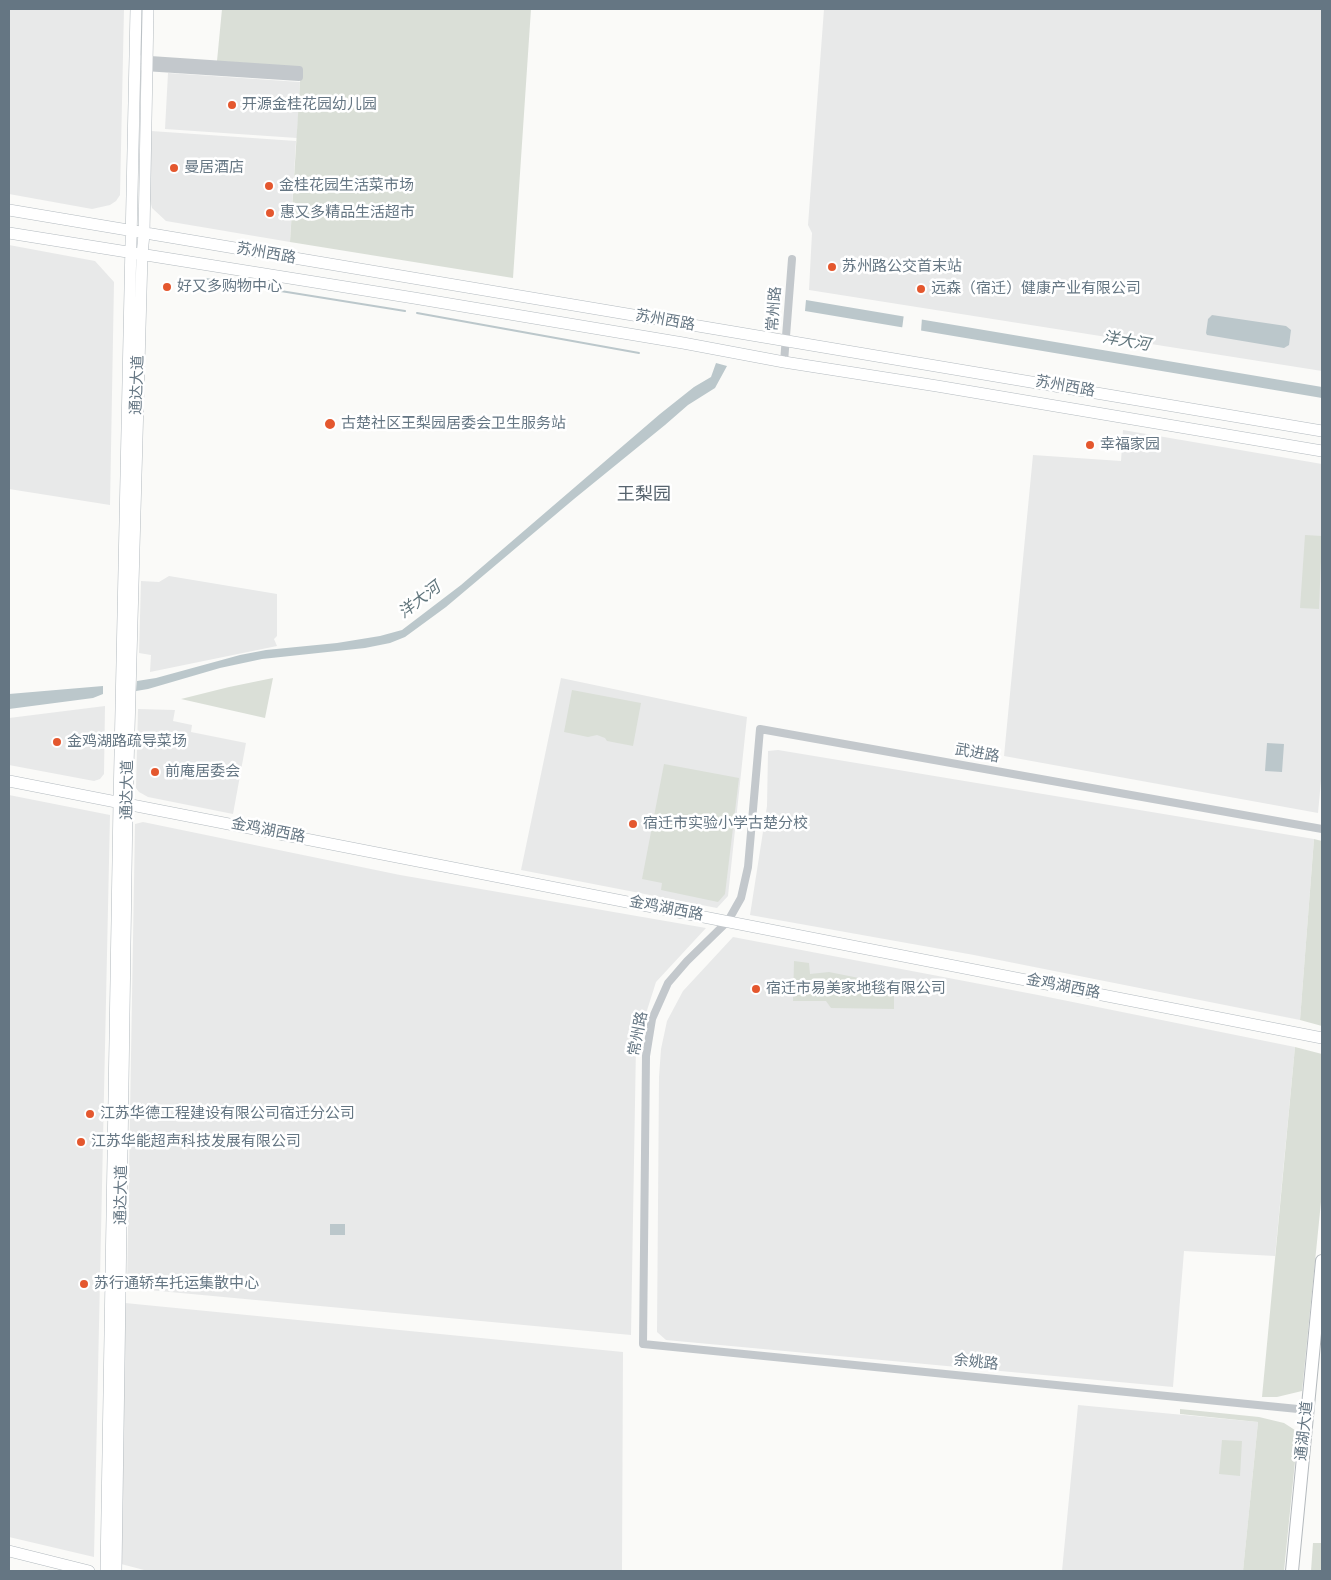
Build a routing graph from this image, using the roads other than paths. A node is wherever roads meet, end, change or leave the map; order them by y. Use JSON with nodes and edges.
{"nodes":[{"id":1,"x":136,"y":9,"type":"edge"},
{"id":2,"x":148,"y":9,"type":"edge"},
{"id":3,"x":134,"y":63,"type":"junction"},
{"id":4,"x":147,"y":63,"type":"junction"},
{"id":5,"x":240,"y":70,"type":"junction"},
{"id":6,"x":9,"y":210,"type":"edge"},
{"id":7,"x":130,"y":231,"type":"junction"},
{"id":8,"x":9,"y":233,"type":"edge"},
{"id":9,"x":144,"y":234,"type":"junction"},
{"id":10,"x":130,"y":253,"type":"junction"},
{"id":11,"x":142,"y":255,"type":"junction"},
{"id":12,"x":792,"y":259,"type":"dead end"},
{"id":13,"x":748,"y":335,"type":"junction"},
{"id":14,"x":786,"y":342,"type":"junction"},
{"id":15,"x":832,"y":349,"type":"junction"},
{"id":16,"x":744,"y":354,"type":"junction"},
{"id":17,"x":784,"y":362,"type":"junction"},
{"id":18,"x":828,"y":369,"type":"junction"},
{"id":19,"x":1031,"y":382,"type":"junction"},
{"id":20,"x":1028,"y":401,"type":"junction"},
{"id":21,"x":1322,"y":431,"type":"edge"},
{"id":22,"x":1322,"y":451,"type":"edge"},
{"id":23,"x":760,"y":729,"type":"joint"},
{"id":24,"x":9,"y":781,"type":"edge"},
{"id":25,"x":123,"y":803,"type":"junction"},
{"id":26,"x":1322,"y":829,"type":"edge"},
{"id":27,"x":728,"y":921,"type":"junction"},
{"id":28,"x":1322,"y":1038,"type":"edge"},
{"id":29,"x":1322,"y":1261,"type":"edge"},
{"id":30,"x":643,"y":1344,"type":"joint"},
{"id":31,"x":1322,"y":1344,"type":"edge"},
{"id":32,"x":1308,"y":1410,"type":"junction"},
{"id":33,"x":9,"y":1550,"type":"edge"},
{"id":34,"x":89,"y":1571,"type":"edge"},
{"id":35,"x":106,"y":1571,"type":"edge"},
{"id":36,"x":116,"y":1571,"type":"edge"},
{"id":37,"x":1292,"y":1571,"type":"edge"},
{"id":38,"x":1300,"y":1571,"type":"edge"}],
"edges":[{"from":1,"to":3,"type":"main road","name":"通达大道"},
{"from":2,"to":4,"type":"main road","name":"通达大道"},
{"from":3,"to":4,"type":"street"},
{"from":3,"to":7,"type":"main road","name":"通达大道"},
{"from":4,"to":5,"type":"street"},
{"from":4,"to":9,"type":"main road","name":"通达大道"},
{"from":5,"to":5,"type":"street"},
{"from":6,"to":7,"type":"main road","name":"苏州西路"},
{"from":7,"to":9,"type":"main road","name":"苏州西路"},
{"from":7,"to":10,"type":"main road","name":"通达大道"},
{"from":8,"to":10,"type":"main road","name":"苏州西路"},
{"from":9,"to":11,"type":"main road","name":"通达大道"},
{"from":9,"to":13,"type":"main road","name":"苏州西路"},
{"from":10,"to":11,"type":"main road","name":"苏州西路"},
{"from":10,"to":25,"type":"main road","name":"通达大道"},
{"from":11,"to":16,"type":"main road","name":"苏州西路"},
{"from":11,"to":25,"type":"main road","name":"通达大道"},
{"from":12,"to":14,"type":"street","name":"常州路"},
{"from":13,"to":14,"type":"main road","name":"苏州西路"},
{"from":13,"to":16,"type":"main road"},
{"from":14,"to":15,"type":"main road","name":"苏州西路"},
{"from":14,"to":17,"type":"street","name":"常州路"},
{"from":15,"to":18,"type":"main road"},
{"from":15,"to":19,"type":"main road","name":"苏州西路"},
{"from":16,"to":17,"type":"main road","name":"苏州西路"},
{"from":17,"to":18,"type":"main road","name":"苏州西路"},
{"from":18,"to":20,"type":"main road","name":"苏州西路"},
{"from":19,"to":20,"type":"main road"},
{"from":19,"to":21,"type":"main road","name":"苏州西路"},
{"from":20,"to":22,"type":"main road","name":"苏州西路"},
{"from":23,"to":26,"type":"street","name":"武进路"},
{"from":23,"to":27,"type":"street","name":"常州路"},
{"from":24,"to":25,"type":"main road","name":"金鸡湖西路"},
{"from":25,"to":27,"type":"main road","name":"金鸡湖西路"},
{"from":25,"to":35,"type":"main road","name":"通达大道"},
{"from":25,"to":36,"type":"main road","name":"通达大道"},
{"from":27,"to":28,"type":"main road","name":"金鸡湖西路"},
{"from":27,"to":30,"type":"street","name":"常州路"},
{"from":29,"to":32,"type":"main road","name":"通湖大道"},
{"from":30,"to":32,"type":"street","name":"余姚路"},
{"from":31,"to":38,"type":"main road","name":"通湖大道"},
{"from":32,"to":37,"type":"main road","name":"通湖大道"},
{"from":33,"to":34,"type":"main road"}]}
